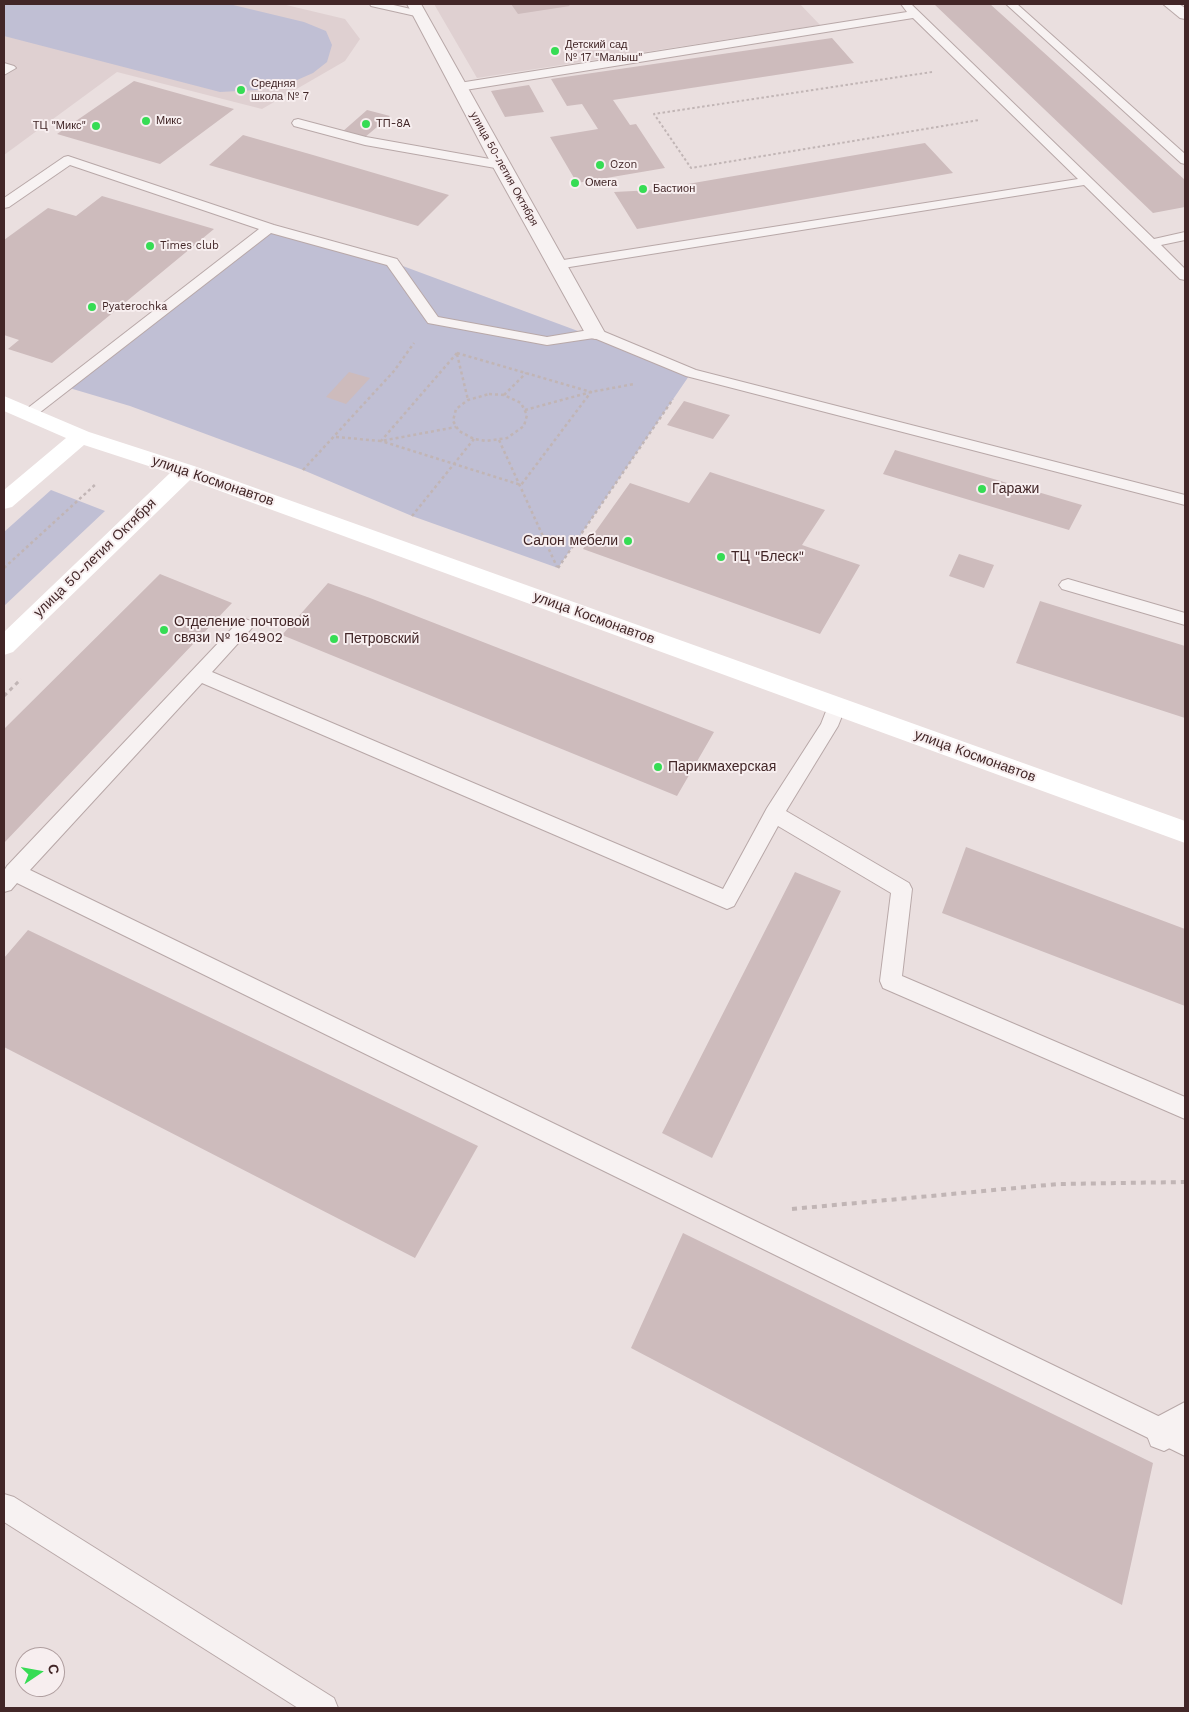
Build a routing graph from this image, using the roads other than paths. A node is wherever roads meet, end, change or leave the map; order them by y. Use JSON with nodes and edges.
{"nodes":[{"id":1,"x":375,"y":4,"type":"edge"},
{"id":2,"x":904,"y":4,"type":"edge"},
{"id":3,"x":1011,"y":4,"type":"edge"},
{"id":4,"x":1170,"y":4,"type":"edge"},
{"id":5,"x":417,"y":9,"type":"edge"},
{"id":6,"x":915,"y":14,"type":"junction"},
{"id":7,"x":1185,"y":16,"type":"edge"},
{"id":8,"x":4,"y":66,"type":"edge"},
{"id":9,"x":4,"y":72,"type":"edge"},
{"id":10,"x":459,"y":87,"type":"junction"},
{"id":11,"x":298,"y":123,"type":"dead end"},
{"id":12,"x":1185,"y":160,"type":"edge"},
{"id":13,"x":501,"y":166,"type":"junction"},
{"id":14,"x":1087,"y":182,"type":"junction"},
{"id":15,"x":4,"y":204,"type":"edge"},
{"id":16,"x":269,"y":228,"type":"junction"},
{"id":17,"x":1185,"y":236,"type":"edge"},
{"id":18,"x":1152,"y":243,"type":"junction"},
{"id":19,"x":557,"y":265,"type":"junction"},
{"id":20,"x":1185,"y":276,"type":"edge"},
{"id":21,"x":595,"y":333,"type":"junction"},
{"id":22,"x":4,"y":403,"type":"edge"},
{"id":23,"x":29,"y":414,"type":"junction"},
{"id":24,"x":81,"y":437,"type":"junction"},
{"id":25,"x":186,"y":471,"type":"junction"},
{"id":26,"x":1185,"y":500,"type":"edge"},
{"id":27,"x":4,"y":502,"type":"edge"},
{"id":28,"x":1068,"y":585,"type":"dead end"},
{"id":29,"x":1185,"y":619,"type":"edge"},
{"id":30,"x":245,"y":625,"type":"dead end"},
{"id":31,"x":4,"y":646,"type":"edge"},
{"id":32,"x":200,"y":674,"type":"junction"},
{"id":33,"x":837,"y":706,"type":"junction"},
{"id":34,"x":774,"y":814,"type":"junction"},
{"id":35,"x":1185,"y":832,"type":"edge"},
{"id":36,"x":9,"y":878,"type":"edge"},
{"id":37,"x":1185,"y":1108,"type":"edge"},
{"id":38,"x":1178,"y":1432,"type":"edge"},
{"id":39,"x":4,"y":1507,"type":"edge"},
{"id":40,"x":324,"y":1708,"type":"edge"}],
"edges":[{"from":1,"to":5,"type":"lane"},
{"from":2,"to":6,"type":"lane"},
{"from":3,"to":12,"type":"lane"},
{"from":4,"to":7,"type":"street"},
{"from":5,"to":10,"type":"street","name":"улица 50-летия Октября"},
{"from":6,"to":10,"type":"lane"},
{"from":6,"to":14,"type":"lane"},
{"from":8,"to":9,"type":"lane"},
{"from":10,"to":13,"type":"street","name":"улица 50-летия Октября"},
{"from":11,"to":13,"type":"lane"},
{"from":13,"to":19,"type":"street","name":"улица 50-летия Октября"},
{"from":14,"to":18,"type":"lane"},
{"from":14,"to":19,"type":"lane"},
{"from":15,"to":16,"type":"lane"},
{"from":16,"to":21,"type":"lane"},
{"from":16,"to":23,"type":"lane"},
{"from":17,"to":18,"type":"lane"},
{"from":18,"to":20,"type":"lane"},
{"from":19,"to":21,"type":"street","name":"улица 50-летия Октября"},
{"from":21,"to":26,"type":"lane"},
{"from":22,"to":23,"type":"main road","name":"улица Космонавтов"},
{"from":23,"to":24,"type":"main road","name":"улица Космонавтов"},
{"from":24,"to":25,"type":"main road","name":"улица Космонавтов"},
{"from":24,"to":27,"type":"main road"},
{"from":25,"to":31,"type":"main road","name":"улица 50-летия Октября"},
{"from":25,"to":33,"type":"main road","name":"улица Космонавтов"},
{"from":28,"to":29,"type":"lane"},
{"from":30,"to":32,"type":"lane"},
{"from":32,"to":34,"type":"lane"},
{"from":32,"to":36,"type":"lane"},
{"from":33,"to":34,"type":"lane"},
{"from":33,"to":35,"type":"main road","name":"улица Космонавтов"},
{"from":34,"to":37,"type":"lane"},
{"from":36,"to":38,"type":"lane"},
{"from":39,"to":40,"type":"lane"}]}
